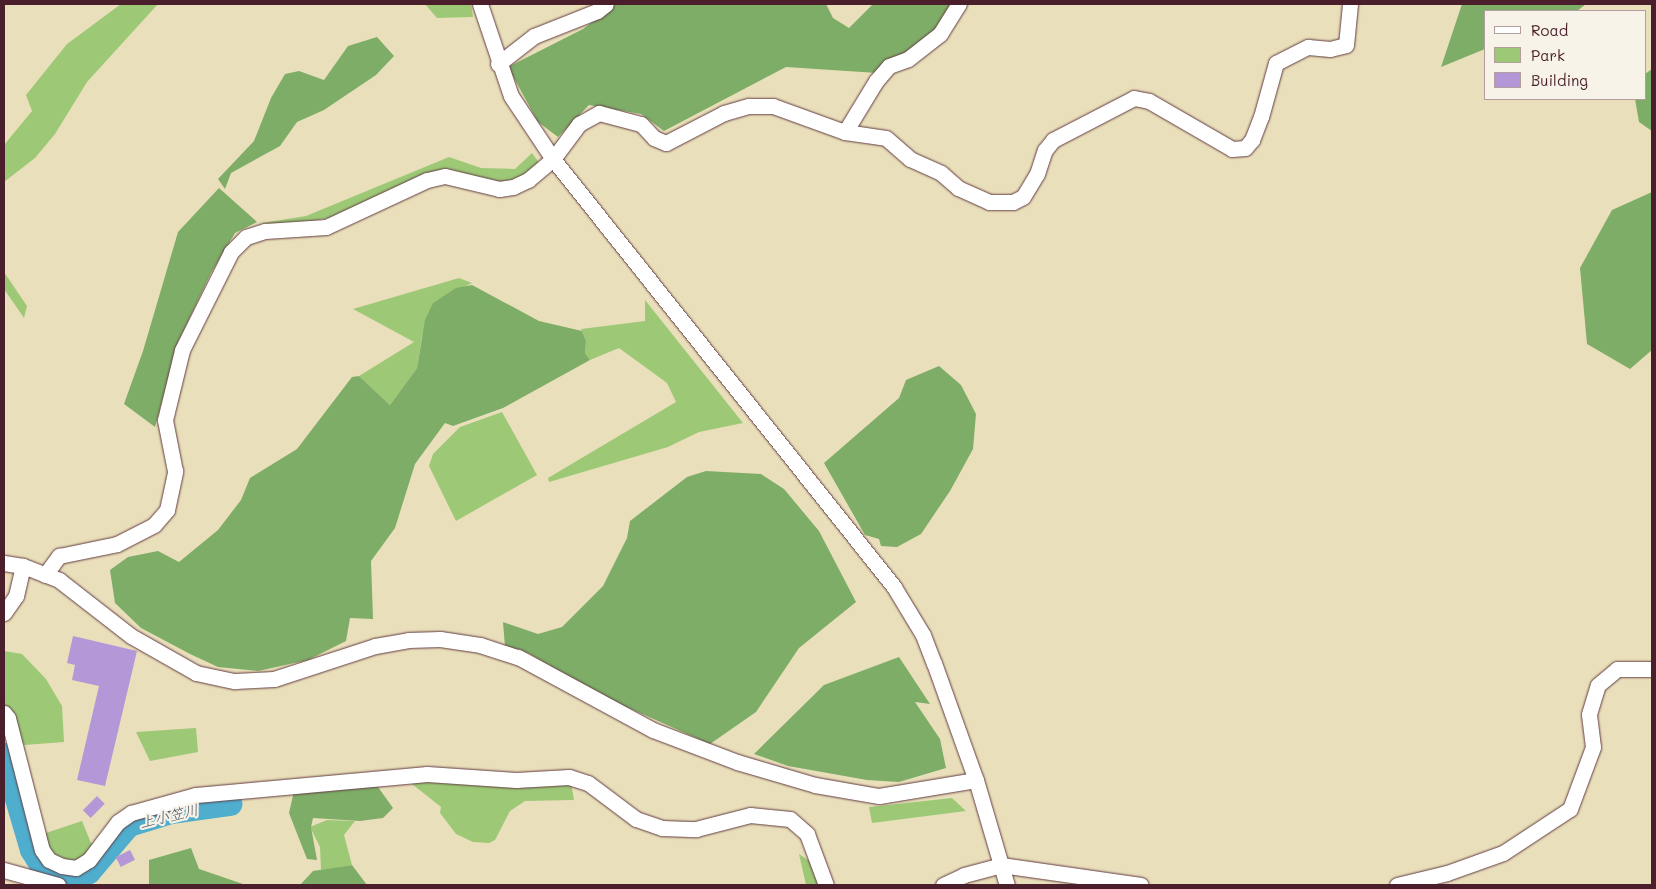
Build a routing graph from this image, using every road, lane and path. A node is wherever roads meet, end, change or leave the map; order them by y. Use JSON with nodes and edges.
{"nodes":[{"id":1,"x":480,"y":4,"type":"edge"},
{"id":2,"x":606,"y":4,"type":"edge"},
{"id":3,"x":959,"y":4,"type":"edge"},
{"id":4,"x":1350,"y":4,"type":"edge"},
{"id":5,"x":498,"y":64,"type":"junction"},
{"id":6,"x":844,"y":132,"type":"junction"},
{"id":7,"x":553,"y":160,"type":"junction"},
{"id":8,"x":4,"y":563,"type":"edge"},
{"id":9,"x":23,"y":566,"type":"junction"},
{"id":10,"x":45,"y":575,"type":"junction"},
{"id":11,"x":10,"y":595,"type":"edge"},
{"id":12,"x":4,"y":613,"type":"edge"},
{"id":13,"x":1652,"y":670,"type":"edge"},
{"id":14,"x":4,"y":713,"type":"edge"},
{"id":15,"x":976,"y":780,"type":"junction"},
{"id":16,"x":1001,"y":865,"type":"junction"},
{"id":17,"x":4,"y":870,"type":"edge"},
{"id":18,"x":60,"y":878,"type":"edge"},
{"id":19,"x":1113,"y":884,"type":"edge"},
{"id":20,"x":826,"y":885,"type":"edge"},
{"id":21,"x":943,"y":885,"type":"edge"},
{"id":22,"x":1007,"y":885,"type":"edge"},
{"id":23,"x":1140,"y":885,"type":"edge"},
{"id":24,"x":1397,"y":885,"type":"edge"}],
"edges":[{"from":1,"to":5,"type":"street"},
{"from":2,"to":5,"type":"street"},
{"from":3,"to":6,"type":"street"},
{"from":4,"to":6,"type":"street"},
{"from":5,"to":7,"type":"street"},
{"from":6,"to":7,"type":"street"},
{"from":7,"to":10,"type":"street"},
{"from":7,"to":15,"type":"street"},
{"from":8,"to":9,"type":"street"},
{"from":9,"to":10,"type":"street"},
{"from":9,"to":11,"type":"street"},
{"from":10,"to":15,"type":"street"},
{"from":11,"to":12,"type":"street"},
{"from":13,"to":24,"type":"street"},
{"from":14,"to":18,"type":"street"},
{"from":15,"to":16,"type":"street"},
{"from":16,"to":19,"type":"street"},
{"from":16,"to":21,"type":"street"},
{"from":16,"to":22,"type":"street"},
{"from":17,"to":18,"type":"street"},
{"from":18,"to":20,"type":"street"},
{"from":19,"to":23,"type":"street"}]}
